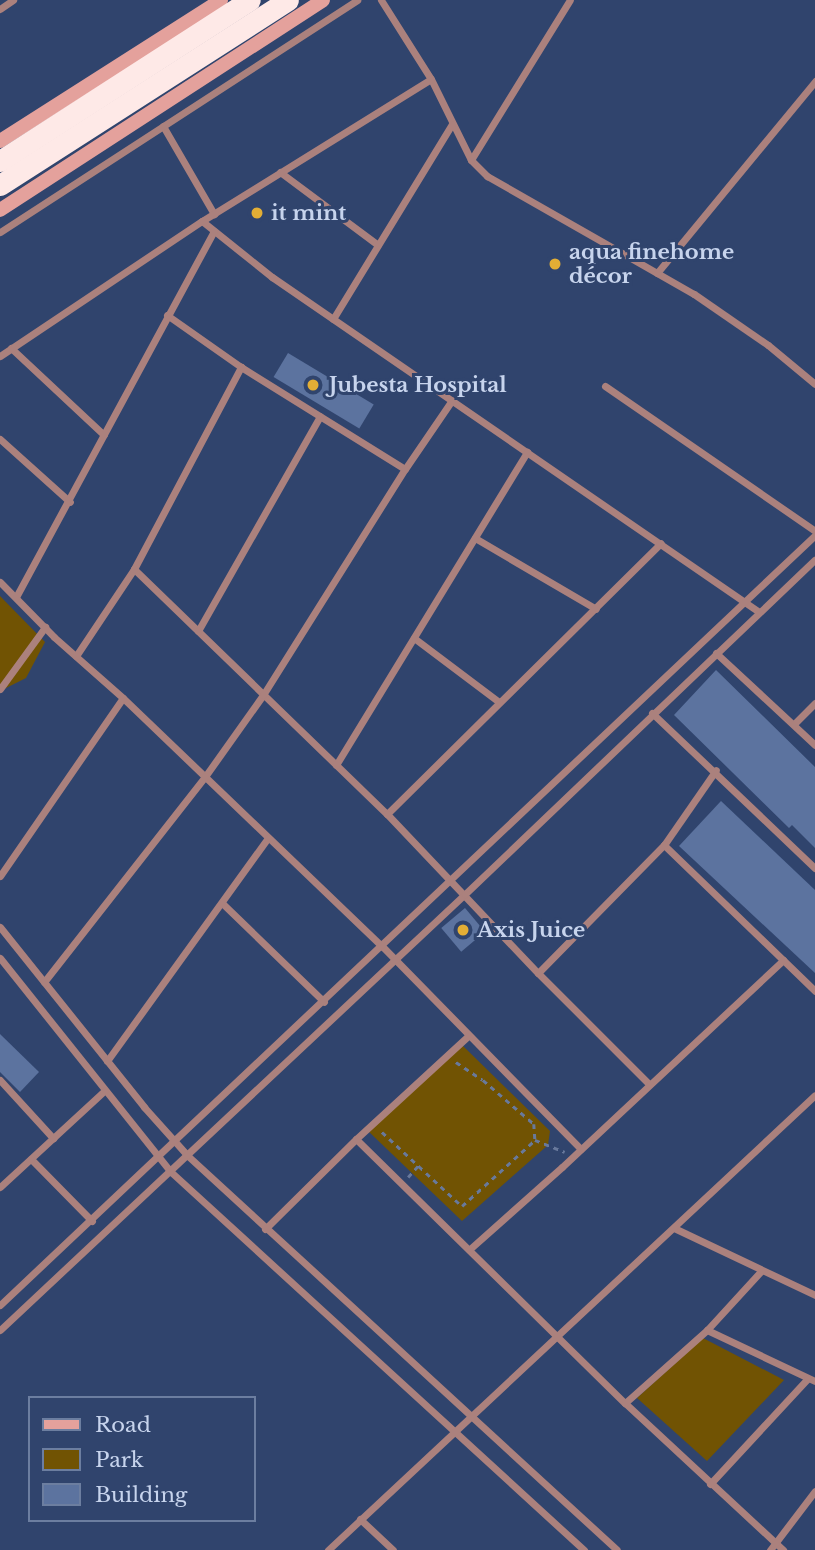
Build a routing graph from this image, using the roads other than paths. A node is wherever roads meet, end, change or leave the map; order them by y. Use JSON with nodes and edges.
{"nodes":[{"id":1,"x":13,"y":0,"type":"edge"},
{"id":2,"x":221,"y":0,"type":"edge"},
{"id":3,"x":250,"y":0,"type":"edge"},
{"id":4,"x":288,"y":0,"type":"edge"},
{"id":5,"x":323,"y":0,"type":"edge"},
{"id":6,"x":357,"y":0,"type":"edge"},
{"id":7,"x":570,"y":0,"type":"edge"},
{"id":8,"x":385,"y":2,"type":"edge"},
{"id":9,"x":0,"y":9,"type":"edge"},
{"id":10,"x":431,"y":79,"type":"junction"},
{"id":11,"x":815,"y":80,"type":"edge"},
{"id":12,"x":452,"y":124,"type":"junction"},
{"id":13,"x":163,"y":126,"type":"junction"},
{"id":14,"x":0,"y":141,"type":"edge"},
{"id":15,"x":471,"y":160,"type":"junction"},
{"id":16,"x":0,"y":161,"type":"edge"},
{"id":17,"x":280,"y":172,"type":"junction"},
{"id":18,"x":0,"y":185,"type":"edge"},
{"id":19,"x":0,"y":211,"type":"edge"},
{"id":20,"x":214,"y":214,"type":"junction"},
{"id":21,"x":202,"y":221,"type":"junction"},
{"id":22,"x":214,"y":231,"type":"junction"},
{"id":23,"x":0,"y":232,"type":"edge"},
{"id":24,"x":378,"y":245,"type":"junction"},
{"id":25,"x":657,"y":273,"type":"junction"},
{"id":26,"x":167,"y":315,"type":"junction"},
{"id":27,"x":332,"y":319,"type":"junction"},
{"id":28,"x":11,"y":348,"type":"junction"},
{"id":29,"x":0,"y":356,"type":"edge"},
{"id":30,"x":241,"y":367,"type":"junction"},
{"id":31,"x":815,"y":384,"type":"edge"},
{"id":32,"x":606,"y":386,"type":"dead end"},
{"id":33,"x":452,"y":400,"type":"junction"},
{"id":34,"x":320,"y":415,"type":"junction"},
{"id":35,"x":104,"y":435,"type":"junction"},
{"id":36,"x":0,"y":439,"type":"edge"},
{"id":37,"x":527,"y":452,"type":"junction"},
{"id":38,"x":405,"y":469,"type":"junction"},
{"id":39,"x":69,"y":502,"type":"junction"},
{"id":40,"x":815,"y":533,"type":"edge"},
{"id":41,"x":474,"y":538,"type":"junction"},
{"id":42,"x":661,"y":543,"type":"junction"},
{"id":43,"x":815,"y":559,"type":"edge"},
{"id":44,"x":134,"y":569,"type":"junction"},
{"id":45,"x":0,"y":582,"type":"edge"},
{"id":46,"x":16,"y":597,"type":"junction"},
{"id":47,"x":743,"y":603,"type":"junction"},
{"id":48,"x":596,"y":609,"type":"junction"},
{"id":49,"x":759,"y":612,"type":"junction"},
{"id":50,"x":45,"y":627,"type":"junction"},
{"id":51,"x":198,"y":631,"type":"junction"},
{"id":52,"x":414,"y":638,"type":"junction"},
{"id":53,"x":716,"y":653,"type":"junction"},
{"id":54,"x":76,"y":656,"type":"junction"},
{"id":55,"x":0,"y":689,"type":"edge"},
{"id":56,"x":263,"y":695,"type":"junction"},
{"id":57,"x":123,"y":698,"type":"junction"},
{"id":58,"x":499,"y":702,"type":"junction"},
{"id":59,"x":815,"y":703,"type":"edge"},
{"id":60,"x":652,"y":713,"type":"junction"},
{"id":61,"x":794,"y":724,"type":"junction"},
{"id":62,"x":815,"y":745,"type":"edge"},
{"id":63,"x":336,"y":765,"type":"junction"},
{"id":64,"x":716,"y":770,"type":"junction"},
{"id":65,"x":204,"y":778,"type":"junction"},
{"id":66,"x":387,"y":814,"type":"junction"},
{"id":67,"x":268,"y":838,"type":"junction"},
{"id":68,"x":664,"y":845,"type":"junction"},
{"id":69,"x":815,"y":868,"type":"edge"},
{"id":70,"x":0,"y":876,"type":"edge"},
{"id":71,"x":452,"y":881,"type":"junction"},
{"id":72,"x":465,"y":894,"type":"junction"},
{"id":73,"x":222,"y":904,"type":"junction"},
{"id":74,"x":0,"y":927,"type":"edge"},
{"id":75,"x":382,"y":946,"type":"junction"},
{"id":76,"x":0,"y":958,"type":"edge"},
{"id":77,"x":395,"y":959,"type":"junction"},
{"id":78,"x":783,"y":960,"type":"junction"},
{"id":79,"x":538,"y":973,"type":"junction"},
{"id":80,"x":44,"y":982,"type":"junction"},
{"id":81,"x":815,"y":991,"type":"edge"},
{"id":82,"x":324,"y":1002,"type":"junction"},
{"id":83,"x":468,"y":1036,"type":"junction"},
{"id":84,"x":107,"y":1060,"type":"junction"},
{"id":85,"x":0,"y":1080,"type":"edge"},
{"id":86,"x":649,"y":1084,"type":"junction"},
{"id":87,"x":104,"y":1091,"type":"junction"},
{"id":88,"x":815,"y":1095,"type":"edge"},
{"id":89,"x":53,"y":1138,"type":"junction"},
{"id":90,"x":356,"y":1139,"type":"junction"},
{"id":91,"x":176,"y":1142,"type":"junction"},
{"id":92,"x":581,"y":1149,"type":"junction"},
{"id":93,"x":188,"y":1156,"type":"junction"},
{"id":94,"x":31,"y":1158,"type":"junction"},
{"id":95,"x":159,"y":1158,"type":"junction"},
{"id":96,"x":171,"y":1172,"type":"junction"},
{"id":97,"x":0,"y":1187,"type":"edge"},
{"id":98,"x":92,"y":1221,"type":"junction"},
{"id":99,"x":674,"y":1228,"type":"junction"},
{"id":100,"x":265,"y":1229,"type":"junction"},
{"id":101,"x":471,"y":1248,"type":"junction"},
{"id":102,"x":761,"y":1271,"type":"junction"},
{"id":103,"x":815,"y":1295,"type":"edge"},
{"id":104,"x":0,"y":1305,"type":"edge"},
{"id":105,"x":0,"y":1330,"type":"edge"},
{"id":106,"x":708,"y":1330,"type":"junction"},
{"id":107,"x":557,"y":1337,"type":"junction"},
{"id":108,"x":812,"y":1380,"type":"edge"},
{"id":109,"x":625,"y":1403,"type":"junction"},
{"id":110,"x":473,"y":1417,"type":"junction"},
{"id":111,"x":454,"y":1432,"type":"junction"},
{"id":112,"x":710,"y":1485,"type":"junction"},
{"id":113,"x":815,"y":1490,"type":"edge"},
{"id":114,"x":360,"y":1519,"type":"junction"},
{"id":115,"x":773,"y":1547,"type":"edge"},
{"id":116,"x":328,"y":1550,"type":"edge"},
{"id":117,"x":393,"y":1550,"type":"edge"},
{"id":118,"x":584,"y":1550,"type":"edge"},
{"id":119,"x":617,"y":1550,"type":"edge"},
{"id":120,"x":783,"y":1550,"type":"edge"}],
"edges":[{"from":1,"to":9,"type":"street"},
{"from":2,"to":14,"type":"street"},
{"from":3,"to":16,"type":"highway"},
{"from":4,"to":18,"type":"highway"},
{"from":5,"to":19,"type":"street"},
{"from":6,"to":13,"type":"street"},
{"from":7,"to":15,"type":"street"},
{"from":8,"to":10,"type":"street"},
{"from":10,"to":12,"type":"street"},
{"from":10,"to":17,"type":"street"},
{"from":11,"to":25,"type":"street"},
{"from":12,"to":15,"type":"street"},
{"from":12,"to":24,"type":"street"},
{"from":13,"to":20,"type":"street"},
{"from":13,"to":23,"type":"street"},
{"from":15,"to":25,"type":"street"},
{"from":17,"to":20,"type":"street"},
{"from":17,"to":24,"type":"street"},
{"from":20,"to":21,"type":"street"},
{"from":21,"to":22,"type":"street"},
{"from":21,"to":28,"type":"street"},
{"from":22,"to":26,"type":"street"},
{"from":22,"to":27,"type":"street"},
{"from":24,"to":27,"type":"street"},
{"from":25,"to":31,"type":"street"},
{"from":26,"to":30,"type":"street"},
{"from":26,"to":35,"type":"street"},
{"from":27,"to":33,"type":"street"},
{"from":28,"to":29,"type":"street"},
{"from":28,"to":35,"type":"street"},
{"from":30,"to":34,"type":"street"},
{"from":30,"to":44,"type":"street"},
{"from":32,"to":40,"type":"street"},
{"from":33,"to":37,"type":"street"},
{"from":33,"to":38,"type":"street"},
{"from":34,"to":38,"type":"street"},
{"from":34,"to":51,"type":"street"},
{"from":35,"to":39,"type":"street"},
{"from":36,"to":39,"type":"street"},
{"from":37,"to":41,"type":"street"},
{"from":37,"to":42,"type":"street"},
{"from":38,"to":56,"type":"street"},
{"from":39,"to":46,"type":"street"},
{"from":40,"to":47,"type":"street"},
{"from":41,"to":48,"type":"street"},
{"from":41,"to":52,"type":"street"},
{"from":42,"to":47,"type":"street"},
{"from":42,"to":48,"type":"street"},
{"from":43,"to":49,"type":"street"},
{"from":44,"to":51,"type":"street"},
{"from":44,"to":54,"type":"street"},
{"from":45,"to":46,"type":"street"},
{"from":46,"to":50,"type":"street"},
{"from":47,"to":49,"type":"street"},
{"from":47,"to":71,"type":"street"},
{"from":48,"to":58,"type":"street"},
{"from":49,"to":53,"type":"street"},
{"from":50,"to":54,"type":"street"},
{"from":50,"to":55,"type":"street"},
{"from":51,"to":56,"type":"street"},
{"from":52,"to":58,"type":"street"},
{"from":52,"to":63,"type":"street"},
{"from":53,"to":60,"type":"street"},
{"from":53,"to":61,"type":"street"},
{"from":54,"to":57,"type":"street"},
{"from":56,"to":63,"type":"street"},
{"from":56,"to":65,"type":"street"},
{"from":57,"to":65,"type":"street"},
{"from":57,"to":70,"type":"street"},
{"from":58,"to":66,"type":"street"},
{"from":59,"to":61,"type":"street"},
{"from":60,"to":64,"type":"street"},
{"from":60,"to":72,"type":"street"},
{"from":61,"to":62,"type":"street"},
{"from":63,"to":66,"type":"street"},
{"from":64,"to":68,"type":"street"},
{"from":64,"to":69,"type":"street"},
{"from":65,"to":67,"type":"street"},
{"from":65,"to":80,"type":"street"},
{"from":66,"to":71,"type":"street"},
{"from":67,"to":73,"type":"street"},
{"from":67,"to":75,"type":"street"},
{"from":68,"to":78,"type":"street"},
{"from":68,"to":79,"type":"street"},
{"from":71,"to":72,"type":"street"},
{"from":71,"to":75,"type":"street"},
{"from":72,"to":77,"type":"street"},
{"from":72,"to":79,"type":"street"},
{"from":73,"to":82,"type":"street"},
{"from":73,"to":84,"type":"street"},
{"from":74,"to":80,"type":"street"},
{"from":75,"to":77,"type":"street"},
{"from":75,"to":82,"type":"street"},
{"from":76,"to":87,"type":"street"},
{"from":77,"to":83,"type":"street"},
{"from":77,"to":93,"type":"street"},
{"from":78,"to":81,"type":"street"},
{"from":78,"to":86,"type":"street"},
{"from":79,"to":86,"type":"street"},
{"from":80,"to":84,"type":"street"},
{"from":82,"to":91,"type":"street"},
{"from":83,"to":90,"type":"street"},
{"from":83,"to":92,"type":"street"},
{"from":84,"to":91,"type":"street"},
{"from":85,"to":89,"type":"street"},
{"from":86,"to":92,"type":"street"},
{"from":87,"to":89,"type":"street"},
{"from":87,"to":95,"type":"street"},
{"from":88,"to":99,"type":"street"},
{"from":89,"to":94,"type":"street"},
{"from":90,"to":100,"type":"street"},
{"from":90,"to":101,"type":"street"},
{"from":91,"to":93,"type":"street"},
{"from":91,"to":95,"type":"street"},
{"from":92,"to":101,"type":"street"},
{"from":93,"to":96,"type":"street"},
{"from":93,"to":100,"type":"street"},
{"from":94,"to":97,"type":"street"},
{"from":94,"to":98,"type":"street"},
{"from":95,"to":96,"type":"street"},
{"from":95,"to":98,"type":"street"},
{"from":96,"to":105,"type":"street"},
{"from":96,"to":111,"type":"street"},
{"from":98,"to":104,"type":"street"},
{"from":99,"to":102,"type":"street"},
{"from":99,"to":107,"type":"street"},
{"from":100,"to":110,"type":"street"},
{"from":101,"to":107,"type":"street"},
{"from":102,"to":103,"type":"street"},
{"from":102,"to":106,"type":"street"},
{"from":106,"to":108,"type":"street"},
{"from":106,"to":109,"type":"street"},
{"from":107,"to":109,"type":"street"},
{"from":107,"to":110,"type":"street"},
{"from":108,"to":112,"type":"street"},
{"from":109,"to":112,"type":"street"},
{"from":110,"to":111,"type":"street"},
{"from":110,"to":119,"type":"street"},
{"from":111,"to":114,"type":"street"},
{"from":111,"to":118,"type":"street"},
{"from":112,"to":115,"type":"street"},
{"from":113,"to":115,"type":"street"},
{"from":114,"to":116,"type":"street"},
{"from":114,"to":117,"type":"street"},
{"from":115,"to":120,"type":"street"}]}
